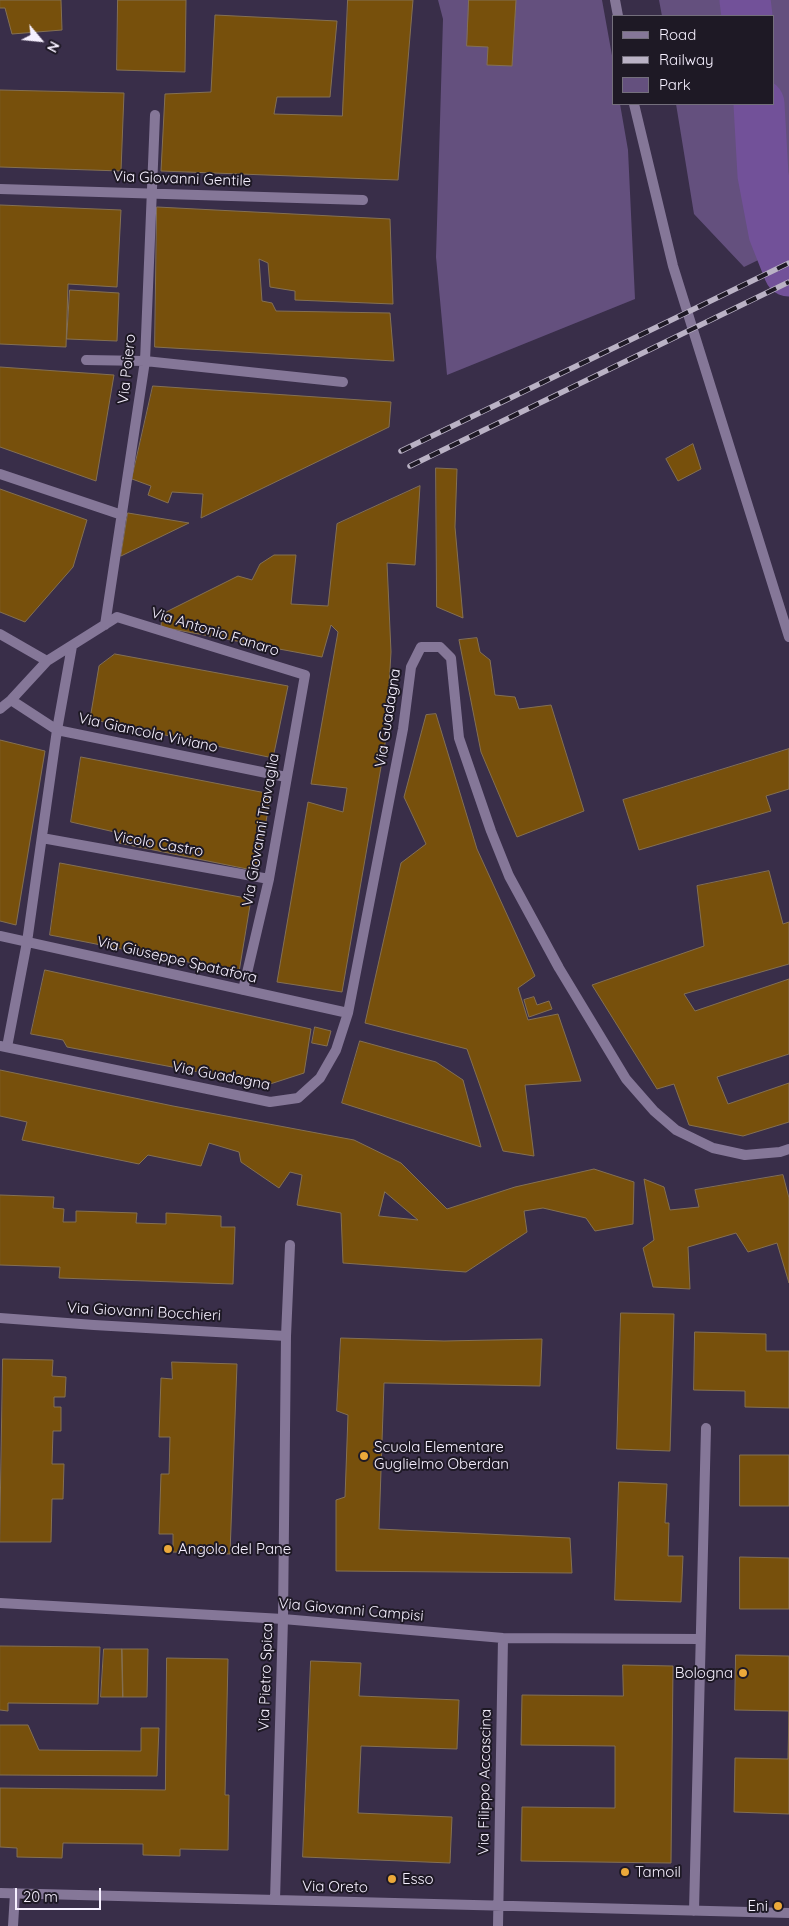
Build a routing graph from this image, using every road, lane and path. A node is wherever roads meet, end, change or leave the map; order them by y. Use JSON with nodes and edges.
{"nodes":[{"id":1,"x":615,"y":0,"type":"edge"},
{"id":2,"x":618,"y":15,"type":"edge"},
{"id":3,"x":634,"y":105,"type":"edge"},
{"id":4,"x":155,"y":115,"type":"dead end"},
{"id":5,"x":0,"y":189,"type":"edge"},
{"id":6,"x":150,"y":193,"type":"junction"},
{"id":7,"x":363,"y":200,"type":"dead end"},
{"id":8,"x":86,"y":360,"type":"dead end"},
{"id":9,"x":145,"y":361,"type":"junction"},
{"id":10,"x":343,"y":382,"type":"dead end"},
{"id":11,"x":0,"y":474,"type":"edge"},
{"id":12,"x":122,"y":514,"type":"junction"},
{"id":13,"x":105,"y":625,"type":"junction"},
{"id":14,"x":0,"y":634,"type":"edge"},
{"id":15,"x":789,"y":637,"type":"edge"},
{"id":16,"x":72,"y":646,"type":"junction"},
{"id":17,"x":47,"y":661,"type":"junction"},
{"id":18,"x":305,"y":675,"type":"joint"},
{"id":19,"x":12,"y":700,"type":"junction"},
{"id":20,"x":0,"y":709,"type":"edge"},
{"id":21,"x":57,"y":730,"type":"junction"},
{"id":22,"x":286,"y":777,"type":"junction"},
{"id":23,"x":42,"y":838,"type":"junction"},
{"id":24,"x":269,"y":879,"type":"junction"},
{"id":25,"x":0,"y":936,"type":"edge"},
{"id":26,"x":26,"y":942,"type":"junction"},
{"id":27,"x":243,"y":990,"type":"junction"},
{"id":28,"x":348,"y":1013,"type":"junction"},
{"id":29,"x":3,"y":1046,"type":"edge"},
{"id":30,"x":789,"y":1149,"type":"edge"},
{"id":31,"x":290,"y":1245,"type":"dead end"},
{"id":32,"x":0,"y":1318,"type":"edge"},
{"id":33,"x":286,"y":1336,"type":"junction"},
{"id":34,"x":706,"y":1428,"type":"dead end"},
{"id":35,"x":0,"y":1602,"type":"edge"},
{"id":36,"x":283,"y":1619,"type":"junction"},
{"id":37,"x":503,"y":1638,"type":"junction"},
{"id":38,"x":700,"y":1639,"type":"junction"},
{"id":39,"x":0,"y":1893,"type":"edge"},
{"id":40,"x":15,"y":1893,"type":"junction"},
{"id":41,"x":275,"y":1900,"type":"junction"},
{"id":42,"x":498,"y":1906,"type":"junction"},
{"id":43,"x":694,"y":1911,"type":"junction"},
{"id":44,"x":789,"y":1914,"type":"edge"},
{"id":45,"x":13,"y":1926,"type":"edge"},
{"id":46,"x":498,"y":1926,"type":"edge"}],
"edges":[{"from":1,"to":2,"type":"street"},
{"from":3,"to":15,"type":"street"},
{"from":4,"to":6,"type":"street","name":"Via Poiero"},
{"from":5,"to":6,"type":"street","name":"Via Giovanni Gentile"},
{"from":6,"to":7,"type":"street","name":"Via Giovanni Gentile"},
{"from":6,"to":9,"type":"street","name":"Via Poiero"},
{"from":8,"to":9,"type":"street"},
{"from":9,"to":10,"type":"street"},
{"from":9,"to":12,"type":"street","name":"Via Poiero"},
{"from":11,"to":12,"type":"street"},
{"from":12,"to":13,"type":"street","name":"Via Poiero"},
{"from":13,"to":16,"type":"street"},
{"from":13,"to":18,"type":"street","name":"Via Antonio Fanaro"},
{"from":14,"to":17,"type":"street"},
{"from":16,"to":17,"type":"street"},
{"from":16,"to":21,"type":"street"},
{"from":17,"to":19,"type":"street"},
{"from":18,"to":22,"type":"street","name":"Via Giovanni Travaglia"},
{"from":19,"to":20,"type":"street"},
{"from":19,"to":21,"type":"street","name":"Via Giancola Viviano"},
{"from":21,"to":22,"type":"street","name":"Via Giancola Viviano"},
{"from":21,"to":23,"type":"street"},
{"from":22,"to":24,"type":"street","name":"Via Giovanni Travaglia"},
{"from":23,"to":24,"type":"street","name":"Vicolo Castro"},
{"from":23,"to":26,"type":"street"},
{"from":24,"to":27,"type":"street","name":"Via Giovanni Travaglia"},
{"from":25,"to":26,"type":"street","name":"Via Giuseppe Spatafora"},
{"from":26,"to":27,"type":"street","name":"Via Giuseppe Spatafora"},
{"from":26,"to":29,"type":"street"},
{"from":27,"to":28,"type":"street","name":"Via Giuseppe Spatafora"},
{"from":28,"to":29,"type":"street","name":"Via Guadagna"},
{"from":28,"to":30,"type":"street","name":"Via Guadagna"},
{"from":31,"to":33,"type":"street","name":"Via Pietro Spica"},
{"from":32,"to":33,"type":"street","name":"Via Giovanni Bocchieri"},
{"from":33,"to":36,"type":"street","name":"Via Pietro Spica"},
{"from":34,"to":38,"type":"street"},
{"from":35,"to":36,"type":"street","name":"Via Giovanni Campisi"},
{"from":36,"to":37,"type":"street","name":"Via Giovanni Campisi"},
{"from":36,"to":41,"type":"street","name":"Via Pietro Spica"},
{"from":37,"to":38,"type":"street","name":"Via Giovanni Campisi"},
{"from":37,"to":42,"type":"street","name":"Via Filippo Accascina"},
{"from":38,"to":43,"type":"street"},
{"from":39,"to":40,"type":"street","name":"Via Oreto"},
{"from":40,"to":41,"type":"street","name":"Via Oreto"},
{"from":40,"to":45,"type":"street"},
{"from":41,"to":42,"type":"street","name":"Via Oreto"},
{"from":42,"to":43,"type":"street","name":"Via Oreto"},
{"from":42,"to":46,"type":"street","name":"Via Filippo Accascina"},
{"from":43,"to":44,"type":"street","name":"Via Oreto"}]}
